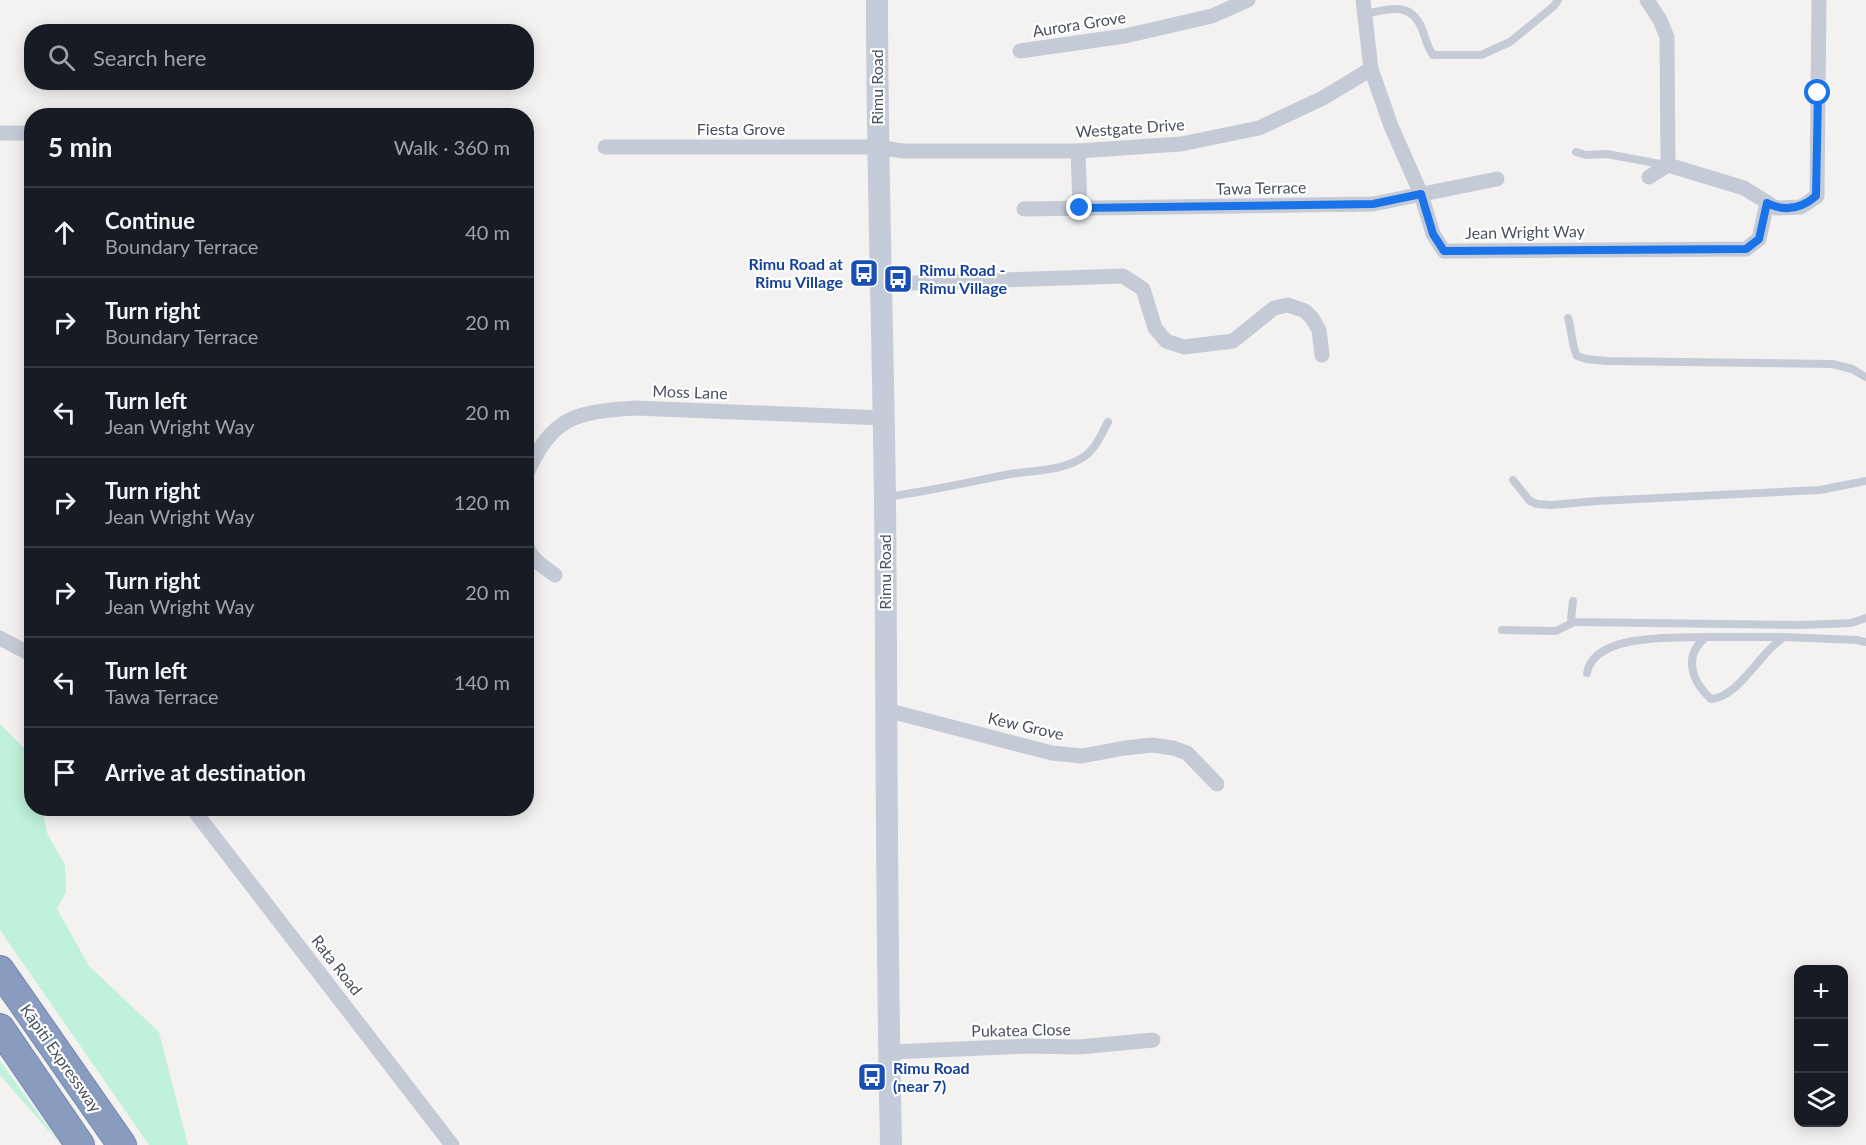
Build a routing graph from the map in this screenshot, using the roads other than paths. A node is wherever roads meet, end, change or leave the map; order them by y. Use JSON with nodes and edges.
{"nodes":[{"id":1,"x":877,"y":0,"type":"edge"},
{"id":2,"x":1248,"y":0,"type":"edge"},
{"id":3,"x":1558,"y":0,"type":"edge"},
{"id":4,"x":1647,"y":0,"type":"edge"},
{"id":5,"x":1819,"y":0,"type":"edge"},
{"id":6,"x":1364,"y":7,"type":"edge"},
{"id":7,"x":1020,"y":51,"type":"dead end"},
{"id":8,"x":1371,"y":69,"type":"junction"},
{"id":9,"x":0,"y":133,"type":"edge"},
{"id":10,"x":24,"y":133,"type":"edge"},
{"id":11,"x":605,"y":147,"type":"dead end"},
{"id":12,"x":877,"y":147,"type":"junction"},
{"id":13,"x":1078,"y":151,"type":"junction"},
{"id":14,"x":1576,"y":152,"type":"dead end"},
{"id":15,"x":1668,"y":165,"type":"junction"},
{"id":16,"x":1649,"y":177,"type":"dead end"},
{"id":17,"x":1497,"y":179,"type":"dead end"},
{"id":18,"x":1421,"y":194,"type":"junction"},
{"id":19,"x":1767,"y":203,"type":"junction"},
{"id":20,"x":1080,"y":208,"type":"junction"},
{"id":21,"x":1024,"y":209,"type":"dead end"},
{"id":22,"x":882,"y":284,"type":"junction"},
{"id":23,"x":1568,"y":318,"type":"dead end"},
{"id":24,"x":1322,"y":355,"type":"dead end"},
{"id":25,"x":1866,"y":377,"type":"edge"},
{"id":26,"x":884,"y":418,"type":"junction"},
{"id":27,"x":1108,"y":422,"type":"dead end"},
{"id":28,"x":534,"y":461,"type":"edge"},
{"id":29,"x":1514,"y":480,"type":"dead end"},
{"id":30,"x":1866,"y":481,"type":"edge"},
{"id":31,"x":885,"y":498,"type":"junction"},
{"id":32,"x":534,"y":559,"type":"edge"},
{"id":33,"x":555,"y":575,"type":"dead end"},
{"id":34,"x":1573,"y":601,"type":"dead end"},
{"id":35,"x":1866,"y":618,"type":"edge"},
{"id":36,"x":1574,"y":622,"type":"junction"},
{"id":37,"x":1502,"y":630,"type":"dead end"},
{"id":38,"x":1706,"y":637,"type":"junction"},
{"id":39,"x":1784,"y":637,"type":"junction"},
{"id":40,"x":0,"y":638,"type":"edge"},
{"id":41,"x":1866,"y":642,"type":"edge"},
{"id":42,"x":24,"y":651,"type":"edge"},
{"id":43,"x":1587,"y":673,"type":"dead end"},
{"id":44,"x":886,"y":710,"type":"junction"},
{"id":45,"x":1217,"y":784,"type":"dead end"},
{"id":46,"x":198,"y":816,"type":"edge"},
{"id":47,"x":0,"y":970,"type":"edge"},
{"id":48,"x":0,"y":1028,"type":"edge"},
{"id":49,"x":1153,"y":1040,"type":"dead end"},
{"id":50,"x":889,"y":1052,"type":"junction"},
{"id":51,"x":80,"y":1145,"type":"edge"},
{"id":52,"x":122,"y":1145,"type":"edge"},
{"id":53,"x":453,"y":1145,"type":"edge"},
{"id":54,"x":891,"y":1145,"type":"edge"}],
"edges":[{"from":1,"to":12,"type":"main road","name":"Rimu Road"},
{"from":2,"to":7,"type":"street","name":"Aurora Grove"},
{"from":3,"to":6,"type":"lane"},
{"from":4,"to":15,"type":"street"},
{"from":5,"to":19,"type":"street"},
{"from":6,"to":8,"type":"street","name":"Jean Wright Way"},
{"from":8,"to":13,"type":"street","name":"Westgate Drive"},
{"from":8,"to":18,"type":"street","name":"Jean Wright Way"},
{"from":9,"to":10,"type":"street"},
{"from":11,"to":12,"type":"street","name":"Fiesta Grove"},
{"from":12,"to":13,"type":"street","name":"Westgate Drive"},
{"from":12,"to":22,"type":"main road","name":"Rimu Road"},
{"from":13,"to":20,"type":"street"},
{"from":14,"to":15,"type":"lane"},
{"from":15,"to":16,"type":"street"},
{"from":15,"to":19,"type":"street"},
{"from":17,"to":18,"type":"street","name":"Tawa Terrace"},
{"from":18,"to":19,"type":"street","name":"Jean Wright Way"},
{"from":18,"to":20,"type":"street","name":"Tawa Terrace"},
{"from":20,"to":21,"type":"street","name":"Tawa Terrace"},
{"from":22,"to":24,"type":"street"},
{"from":22,"to":26,"type":"main road","name":"Rimu Road"},
{"from":23,"to":25,"type":"lane"},
{"from":26,"to":28,"type":"street","name":"Moss Lane"},
{"from":26,"to":31,"type":"main road","name":"Rimu Road"},
{"from":27,"to":31,"type":"lane"},
{"from":29,"to":30,"type":"lane"},
{"from":31,"to":44,"type":"main road","name":"Rimu Road"},
{"from":32,"to":33,"type":"street"},
{"from":34,"to":36,"type":"lane"},
{"from":35,"to":36,"type":"lane"},
{"from":36,"to":37,"type":"lane"},
{"from":38,"to":39,"type":"lane"},
{"from":38,"to":39,"type":"lane"},
{"from":38,"to":43,"type":"lane"},
{"from":39,"to":41,"type":"lane"},
{"from":40,"to":42,"type":"street"},
{"from":44,"to":45,"type":"street","name":"Kew Grove"},
{"from":44,"to":50,"type":"main road","name":"Rimu Road"},
{"from":46,"to":53,"type":"street","name":"Rata Road"},
{"from":47,"to":52,"type":"highway","name":"Kāpiti Expressway"},
{"from":48,"to":51,"type":"highway","name":"Kāpiti Expressway"},
{"from":49,"to":50,"type":"street","name":"Pukatea Close"},
{"from":50,"to":54,"type":"main road","name":"Rimu Road"}]}
